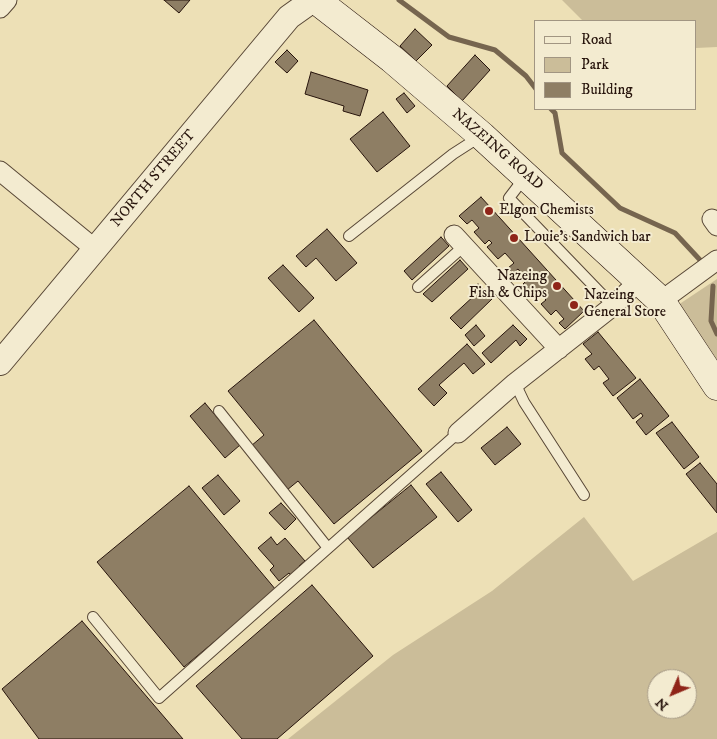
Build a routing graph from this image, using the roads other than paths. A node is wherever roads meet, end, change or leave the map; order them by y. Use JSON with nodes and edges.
{"nodes":[{"id":1,"x":7,"y":0,"type":"edge"},
{"id":2,"x":315,"y":0,"type":"edge"},
{"id":3,"x":0,"y":8,"type":"edge"},
{"id":4,"x":482,"y":136,"type":"junction"},
{"id":5,"x":0,"y":171,"type":"edge"},
{"id":6,"x":526,"y":176,"type":"junction"},
{"id":7,"x":349,"y":236,"type":"dead end"},
{"id":8,"x":459,"y":240,"type":"joint"},
{"id":9,"x":95,"y":250,"type":"junction"},
{"id":10,"x":717,"y":260,"type":"edge"},
{"id":11,"x":640,"y":281,"type":"junction"},
{"id":12,"x":418,"y":287,"type":"dead end"},
{"id":13,"x":661,"y":301,"type":"junction"},
{"id":14,"x":613,"y":306,"type":"junction"},
{"id":15,"x":559,"y":348,"type":"junction"},
{"id":16,"x":0,"y":363,"type":"edge"},
{"id":17,"x":515,"y":383,"type":"junction"},
{"id":18,"x":717,"y":386,"type":"edge"},
{"id":19,"x":219,"y":411,"type":"dead end"},
{"id":20,"x":458,"y":433,"type":"joint"},
{"id":21,"x":584,"y":495,"type":"dead end"},
{"id":22,"x":328,"y":548,"type":"junction"},
{"id":23,"x":93,"y":617,"type":"dead end"}],
"edges":[{"from":1,"to":3,"type":"street"},
{"from":2,"to":4,"type":"main road","name":"NAZEING ROAD"},
{"from":2,"to":9,"type":"street","name":"NORTH STREET"},
{"from":4,"to":6,"type":"main road","name":"NAZEING ROAD"},
{"from":4,"to":7,"type":"lane"},
{"from":5,"to":9,"type":"street"},
{"from":6,"to":11,"type":"main road","name":"NAZEING ROAD"},
{"from":6,"to":14,"type":"lane"},
{"from":8,"to":12,"type":"lane"},
{"from":8,"to":15,"type":"street"},
{"from":9,"to":16,"type":"street","name":"NORTH STREET"},
{"from":10,"to":13,"type":"street"},
{"from":11,"to":13,"type":"main road","name":"NAZEING ROAD"},
{"from":11,"to":14,"type":"street"},
{"from":13,"to":18,"type":"main road","name":"NAZEING ROAD"},
{"from":14,"to":15,"type":"street"},
{"from":15,"to":17,"type":"street"},
{"from":17,"to":20,"type":"street"},
{"from":17,"to":21,"type":"lane"},
{"from":19,"to":22,"type":"lane"},
{"from":20,"to":22,"type":"lane"},
{"from":22,"to":23,"type":"lane"}]}
